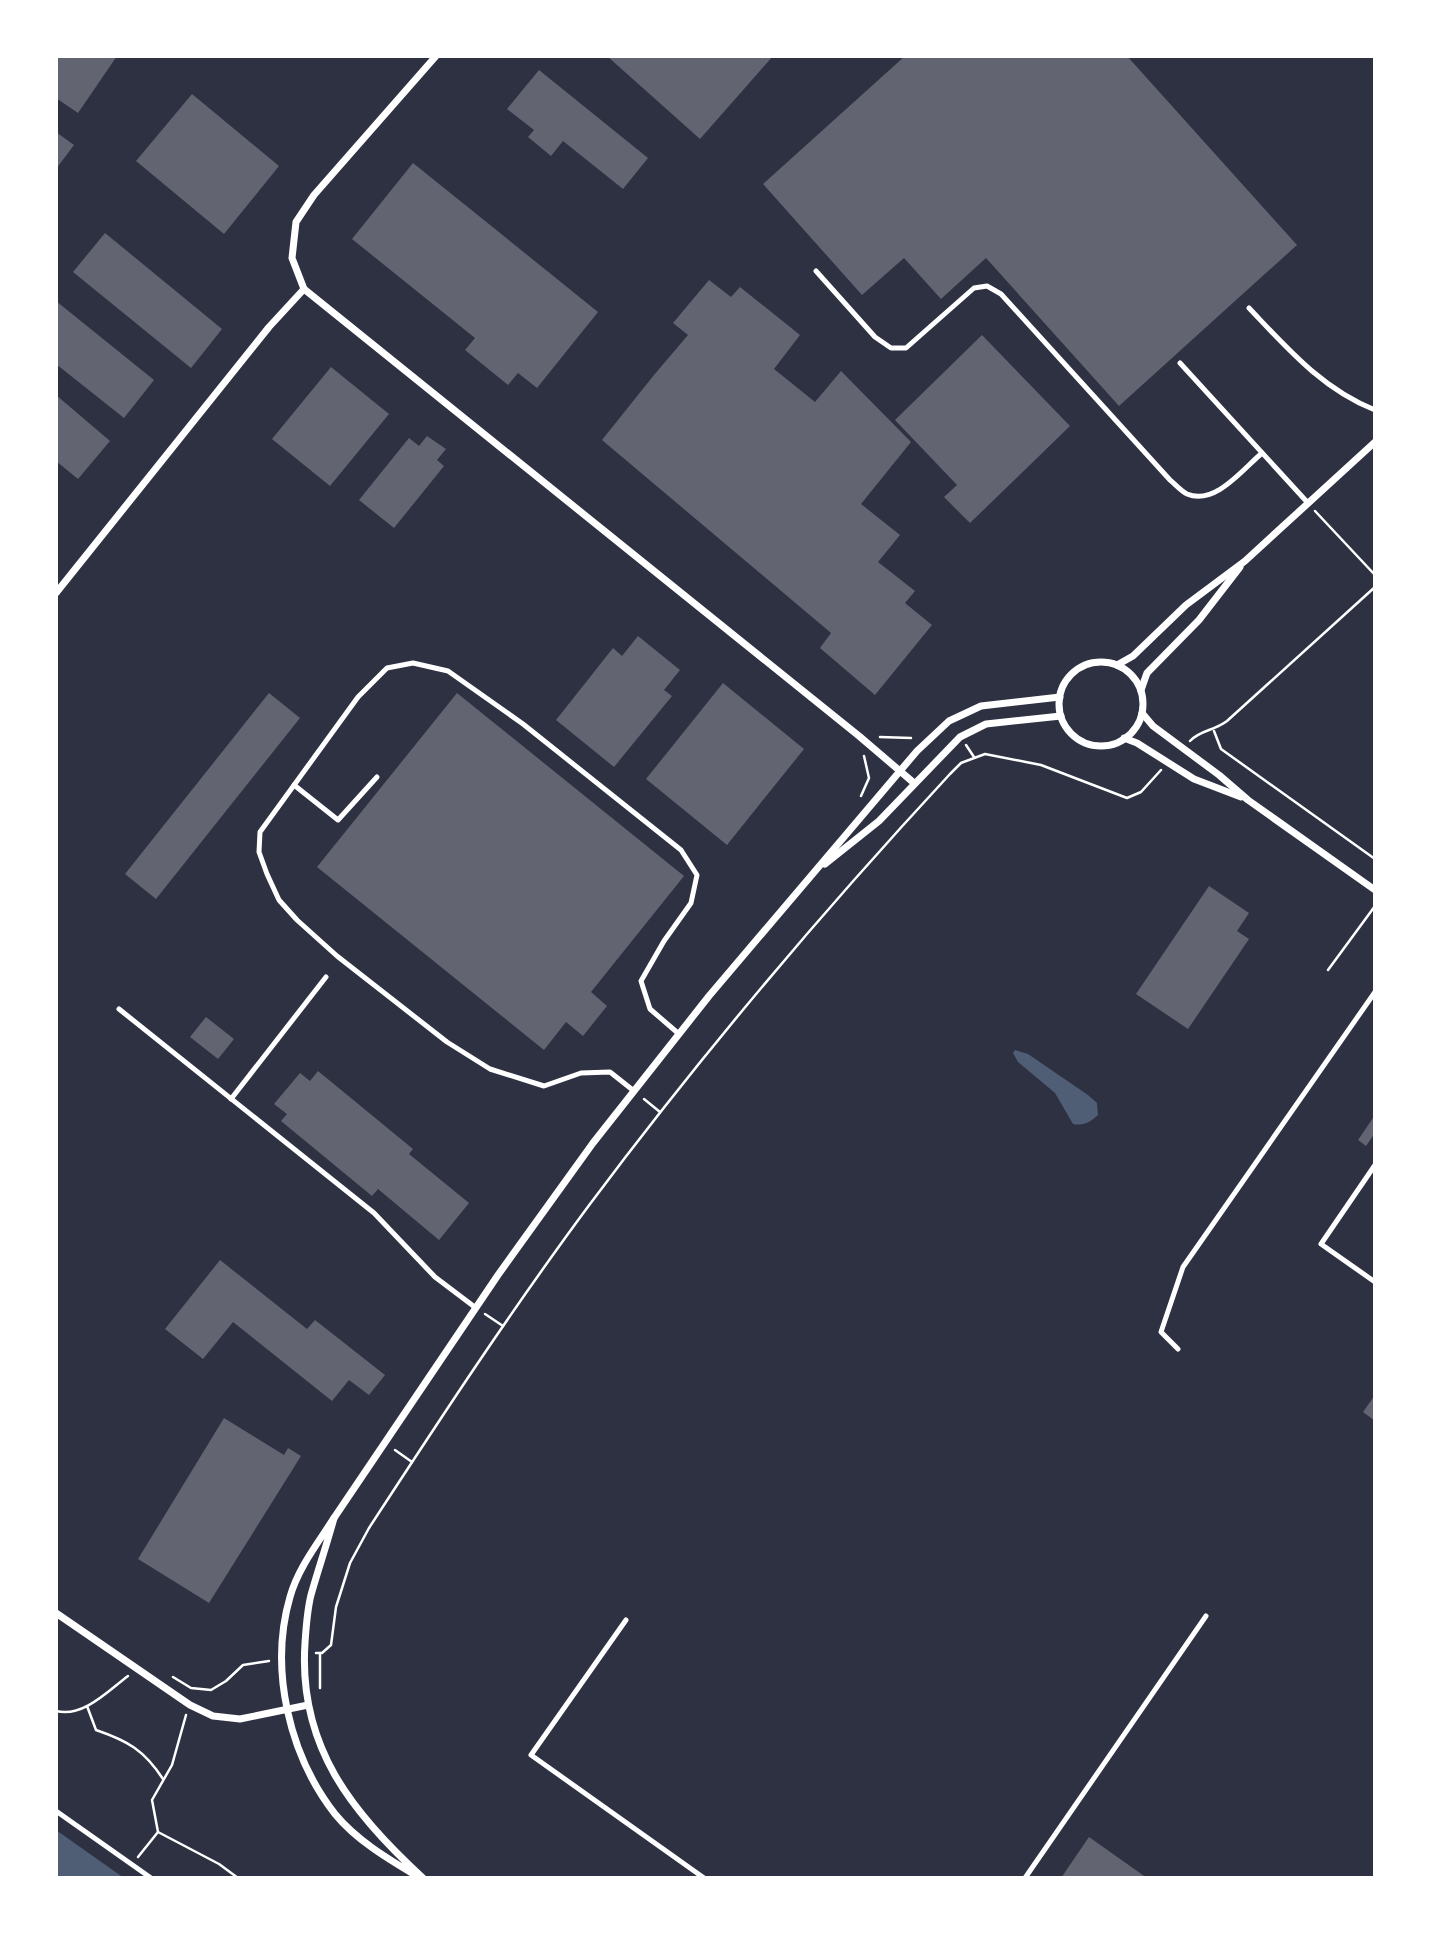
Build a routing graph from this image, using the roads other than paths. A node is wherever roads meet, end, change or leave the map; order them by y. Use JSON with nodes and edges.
{"nodes":[{"id":1,"x":436,"y":56,"type":"edge"},
{"id":2,"x":816,"y":271,"type":"dead end"},
{"id":3,"x":304,"y":289,"type":"junction"},
{"id":4,"x":1249,"y":308,"type":"dead end"},
{"id":5,"x":1180,"y":363,"type":"dead end"},
{"id":6,"x":1375,"y":410,"type":"edge"},
{"id":7,"x":1375,"y":442,"type":"edge"},
{"id":8,"x":1262,"y":453,"type":"junction"},
{"id":9,"x":1308,"y":503,"type":"junction"},
{"id":10,"x":1245,"y":561,"type":"junction"},
{"id":11,"x":56,"y":593,"type":"edge"},
{"id":12,"x":1117,"y":665,"type":"junction"},
{"id":13,"x":1140,"y":690,"type":"junction"},
{"id":14,"x":1059,"y":697,"type":"junction"},
{"id":15,"x":1142,"y":713,"type":"junction"},
{"id":16,"x":1061,"y":716,"type":"junction"},
{"id":17,"x":1124,"y":738,"type":"junction"},
{"id":18,"x":900,"y":770,"type":"junction"},
{"id":19,"x":377,"y":777,"type":"dead end"},
{"id":20,"x":914,"y":783,"type":"junction"},
{"id":21,"x":294,"y":785,"type":"junction"},
{"id":22,"x":1248,"y":800,"type":"junction"},
{"id":23,"x":813,"y":874,"type":"junction"},
{"id":24,"x":1375,"y":890,"type":"edge"},
{"id":25,"x":326,"y":977,"type":"dead end"},
{"id":26,"x":1375,"y":992,"type":"edge"},
{"id":27,"x":119,"y":1009,"type":"dead end"},
{"id":28,"x":679,"y":1034,"type":"junction"},
{"id":29,"x":634,"y":1091,"type":"junction"},
{"id":30,"x":231,"y":1099,"type":"junction"},
{"id":31,"x":1375,"y":1165,"type":"edge"},
{"id":32,"x":1375,"y":1282,"type":"edge"},
{"id":33,"x":476,"y":1308,"type":"junction"},
{"id":34,"x":1178,"y":1349,"type":"dead end"},
{"id":35,"x":334,"y":1518,"type":"junction"},
{"id":36,"x":56,"y":1613,"type":"edge"},
{"id":37,"x":1206,"y":1616,"type":"dead end"},
{"id":38,"x":626,"y":1620,"type":"dead end"},
{"id":39,"x":308,"y":1705,"type":"junction"},
{"id":40,"x":287,"y":1710,"type":"junction"},
{"id":41,"x":56,"y":1811,"type":"edge"},
{"id":42,"x":151,"y":1878,"type":"edge"},
{"id":43,"x":421,"y":1878,"type":"edge"},
{"id":44,"x":704,"y":1878,"type":"edge"},
{"id":45,"x":1025,"y":1878,"type":"edge"}],
"edges":[{"from":1,"to":3,"type":"street"},
{"from":2,"to":8,"type":"lane"},
{"from":3,"to":11,"type":"street"},
{"from":3,"to":18,"type":"street"},
{"from":4,"to":6,"type":"lane"},
{"from":5,"to":8,"type":"lane"},
{"from":7,"to":9,"type":"street"},
{"from":8,"to":9,"type":"lane"},
{"from":9,"to":10,"type":"street"},
{"from":10,"to":12,"type":"street"},
{"from":10,"to":13,"type":"street"},
{"from":12,"to":13,"type":"street"},
{"from":12,"to":14,"type":"street"},
{"from":13,"to":15,"type":"street"},
{"from":14,"to":16,"type":"street"},
{"from":14,"to":18,"type":"street"},
{"from":15,"to":17,"type":"street"},
{"from":15,"to":22,"type":"street"},
{"from":16,"to":17,"type":"street"},
{"from":16,"to":20,"type":"street"},
{"from":17,"to":22,"type":"street"},
{"from":18,"to":20,"type":"street"},
{"from":18,"to":23,"type":"street"},
{"from":19,"to":21,"type":"lane"},
{"from":20,"to":23,"type":"street"},
{"from":21,"to":28,"type":"lane"},
{"from":21,"to":29,"type":"lane"},
{"from":22,"to":24,"type":"street"},
{"from":23,"to":28,"type":"street"},
{"from":25,"to":30,"type":"lane"},
{"from":26,"to":34,"type":"lane"},
{"from":27,"to":30,"type":"lane"},
{"from":28,"to":29,"type":"street"},
{"from":29,"to":33,"type":"street"},
{"from":30,"to":33,"type":"lane"},
{"from":31,"to":32,"type":"lane"},
{"from":33,"to":35,"type":"street"},
{"from":35,"to":39,"type":"street"},
{"from":35,"to":40,"type":"street"},
{"from":36,"to":40,"type":"street"},
{"from":37,"to":45,"type":"lane"},
{"from":38,"to":44,"type":"lane"},
{"from":39,"to":40,"type":"street"},
{"from":39,"to":43,"type":"street"},
{"from":40,"to":43,"type":"street"},
{"from":41,"to":42,"type":"lane"}]}
